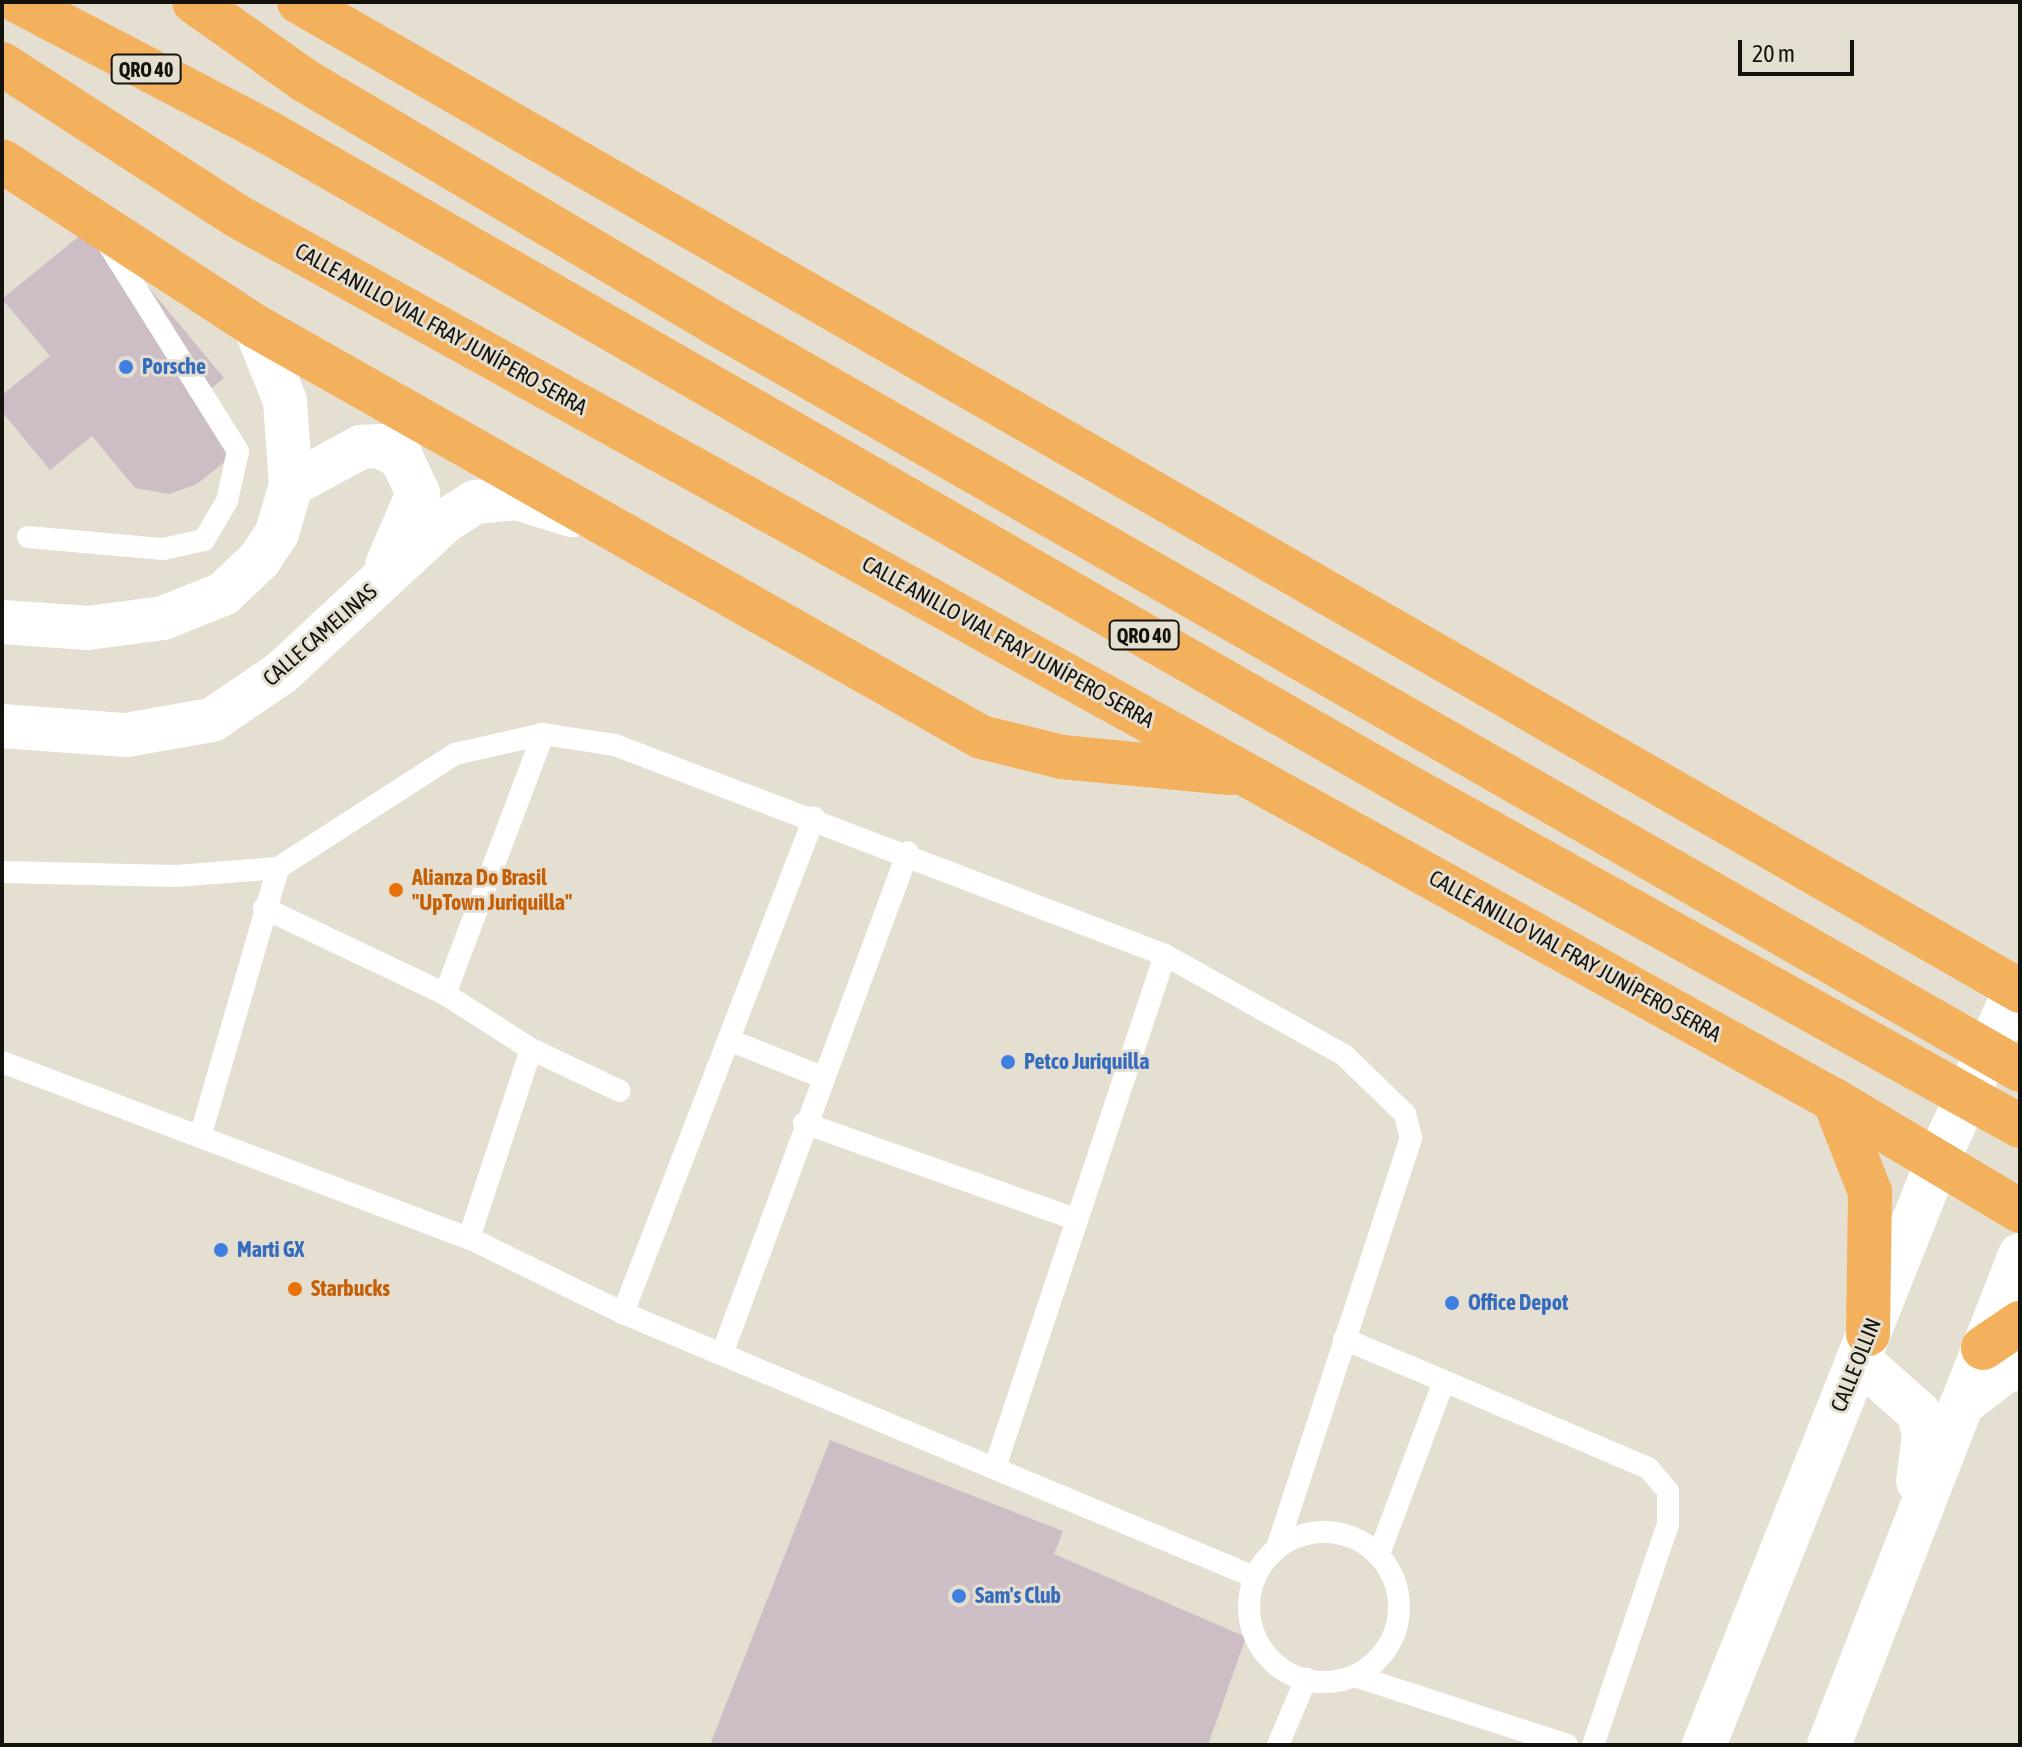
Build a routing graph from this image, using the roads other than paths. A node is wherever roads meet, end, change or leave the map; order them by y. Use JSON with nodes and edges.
{"nodes":[{"id":1,"x":19,"y":2,"type":"edge"},
{"id":2,"x":194,"y":2,"type":"edge"},
{"id":3,"x":299,"y":2,"type":"edge"},
{"id":4,"x":2,"y":64,"type":"edge"},
{"id":5,"x":2,"y":161,"type":"edge"},
{"id":6,"x":95,"y":223,"type":"junction"},
{"id":7,"x":255,"y":326,"type":"junction"},
{"id":8,"x":291,"y":485,"type":"junction"},
{"id":9,"x":613,"y":529,"type":"junction"},
{"id":10,"x":28,"y":537,"type":"dead end"},
{"id":11,"x":377,"y":586,"type":"junction"},
{"id":12,"x":2,"y":622,"type":"edge"},
{"id":13,"x":2,"y":726,"type":"edge"},
{"id":14,"x":543,"y":734,"type":"junction"},
{"id":15,"x":1247,"y":774,"type":"junction"},
{"id":16,"x":814,"y":818,"type":"junction"},
{"id":17,"x":908,"y":852,"type":"junction"},
{"id":18,"x":278,"y":868,"type":"junction"},
{"id":19,"x":2,"y":872,"type":"edge"},
{"id":20,"x":264,"y":908,"type":"junction"},
{"id":21,"x":1165,"y":955,"type":"junction"},
{"id":22,"x":2018,"y":990,"type":"edge"},
{"id":23,"x":445,"y":994,"type":"junction"},
{"id":24,"x":729,"y":1040,"type":"junction"},
{"id":25,"x":531,"y":1049,"type":"junction"},
{"id":26,"x":2,"y":1062,"type":"edge"},
{"id":27,"x":2020,"y":1070,"type":"edge"},
{"id":28,"x":822,"y":1077,"type":"junction"},
{"id":29,"x":620,"y":1091,"type":"dead end"},
{"id":30,"x":1834,"y":1100,"type":"junction"},
{"id":31,"x":804,"y":1123,"type":"junction"},
{"id":32,"x":2020,"y":1126,"type":"edge"},
{"id":33,"x":200,"y":1137,"type":"junction"},
{"id":34,"x":1938,"y":1160,"type":"junction"},
{"id":35,"x":2020,"y":1211,"type":"edge"},
{"id":36,"x":1075,"y":1219,"type":"junction"},
{"id":37,"x":469,"y":1238,"type":"junction"},
{"id":38,"x":2020,"y":1255,"type":"edge"},
{"id":39,"x":623,"y":1313,"type":"junction"},
{"id":40,"x":2020,"y":1323,"type":"edge"},
{"id":41,"x":1344,"y":1339,"type":"junction"},
{"id":42,"x":1863,"y":1347,"type":"junction"},
{"id":43,"x":722,"y":1354,"type":"junction"},
{"id":44,"x":2002,"y":1358,"type":"edge"},
{"id":45,"x":1444,"y":1381,"type":"junction"},
{"id":46,"x":995,"y":1467,"type":"junction"},
{"id":47,"x":1278,"y":1546,"type":"junction"},
{"id":48,"x":1379,"y":1554,"type":"junction"},
{"id":49,"x":1896,"y":1574,"type":"junction"},
{"id":50,"x":1254,"y":1577,"type":"junction"},
{"id":51,"x":1355,"y":1676,"type":"junction"},
{"id":52,"x":1306,"y":1679,"type":"junction"},
{"id":53,"x":1278,"y":1745,"type":"edge"},
{"id":54,"x":1567,"y":1745,"type":"edge"},
{"id":55,"x":1593,"y":1745,"type":"edge"},
{"id":56,"x":1704,"y":1745,"type":"edge"},
{"id":57,"x":1829,"y":1745,"type":"edge"}],
"edges":[{"from":1,"to":32,"type":"highway","number":"QRO 40"},
{"from":2,"to":27,"type":"highway","number":"QRO 40"},
{"from":3,"to":22,"type":"highway"},
{"from":4,"to":15,"type":"highway","name":"CALLE ANILLO VIAL FRAY JUNÍPERO SERRA"},
{"from":5,"to":6,"type":"highway"},
{"from":6,"to":7,"type":"highway"},
{"from":6,"to":10,"type":"lane"},
{"from":7,"to":8,"type":"street"},
{"from":7,"to":9,"type":"highway"},
{"from":8,"to":11,"type":"street"},
{"from":8,"to":12,"type":"street"},
{"from":9,"to":11,"type":"street","name":"CALLE CAMELINAS"},
{"from":9,"to":15,"type":"highway"},
{"from":11,"to":13,"type":"street","name":"CALLE CAMELINAS"},
{"from":14,"to":16,"type":"lane"},
{"from":14,"to":18,"type":"lane"},
{"from":14,"to":23,"type":"lane"},
{"from":15,"to":30,"type":"highway","name":"CALLE ANILLO VIAL FRAY JUNÍPERO SERRA"},
{"from":16,"to":17,"type":"lane"},
{"from":16,"to":24,"type":"lane"},
{"from":17,"to":21,"type":"lane"},
{"from":17,"to":28,"type":"lane"},
{"from":18,"to":19,"type":"lane"},
{"from":18,"to":20,"type":"lane"},
{"from":20,"to":23,"type":"lane"},
{"from":20,"to":33,"type":"lane"},
{"from":21,"to":36,"type":"lane"},
{"from":21,"to":41,"type":"lane"},
{"from":22,"to":34,"type":"street","name":"CALLE OLLIN"},
{"from":23,"to":25,"type":"lane"},
{"from":24,"to":28,"type":"lane"},
{"from":24,"to":39,"type":"lane"},
{"from":25,"to":29,"type":"lane"},
{"from":25,"to":37,"type":"lane"},
{"from":26,"to":33,"type":"lane"},
{"from":28,"to":31,"type":"lane"},
{"from":30,"to":34,"type":"highway","name":"CALLE ANILLO VIAL FRAY JUNÍPERO SERRA"},
{"from":30,"to":42,"type":"highway"},
{"from":31,"to":36,"type":"lane"},
{"from":31,"to":43,"type":"lane"},
{"from":33,"to":37,"type":"lane"},
{"from":34,"to":35,"type":"highway","name":"CALLE ANILLO VIAL FRAY JUNÍPERO SERRA"},
{"from":34,"to":42,"type":"street","name":"CALLE OLLIN"},
{"from":36,"to":46,"type":"lane"},
{"from":37,"to":39,"type":"lane"},
{"from":38,"to":44,"type":"street"},
{"from":39,"to":43,"type":"lane"},
{"from":40,"to":44,"type":"highway"},
{"from":41,"to":45,"type":"lane"},
{"from":41,"to":47,"type":"lane"},
{"from":42,"to":49,"type":"street"},
{"from":42,"to":56,"type":"street","name":"CALLE OLLIN"},
{"from":43,"to":46,"type":"lane"},
{"from":44,"to":49,"type":"street"},
{"from":45,"to":48,"type":"lane"},
{"from":45,"to":55,"type":"lane"},
{"from":46,"to":50,"type":"lane"},
{"from":47,"to":48,"type":"lane"},
{"from":47,"to":50,"type":"lane"},
{"from":48,"to":51,"type":"lane"},
{"from":49,"to":57,"type":"street"},
{"from":50,"to":52,"type":"lane"},
{"from":51,"to":52,"type":"lane"},
{"from":51,"to":54,"type":"lane"},
{"from":52,"to":53,"type":"lane"}]}
